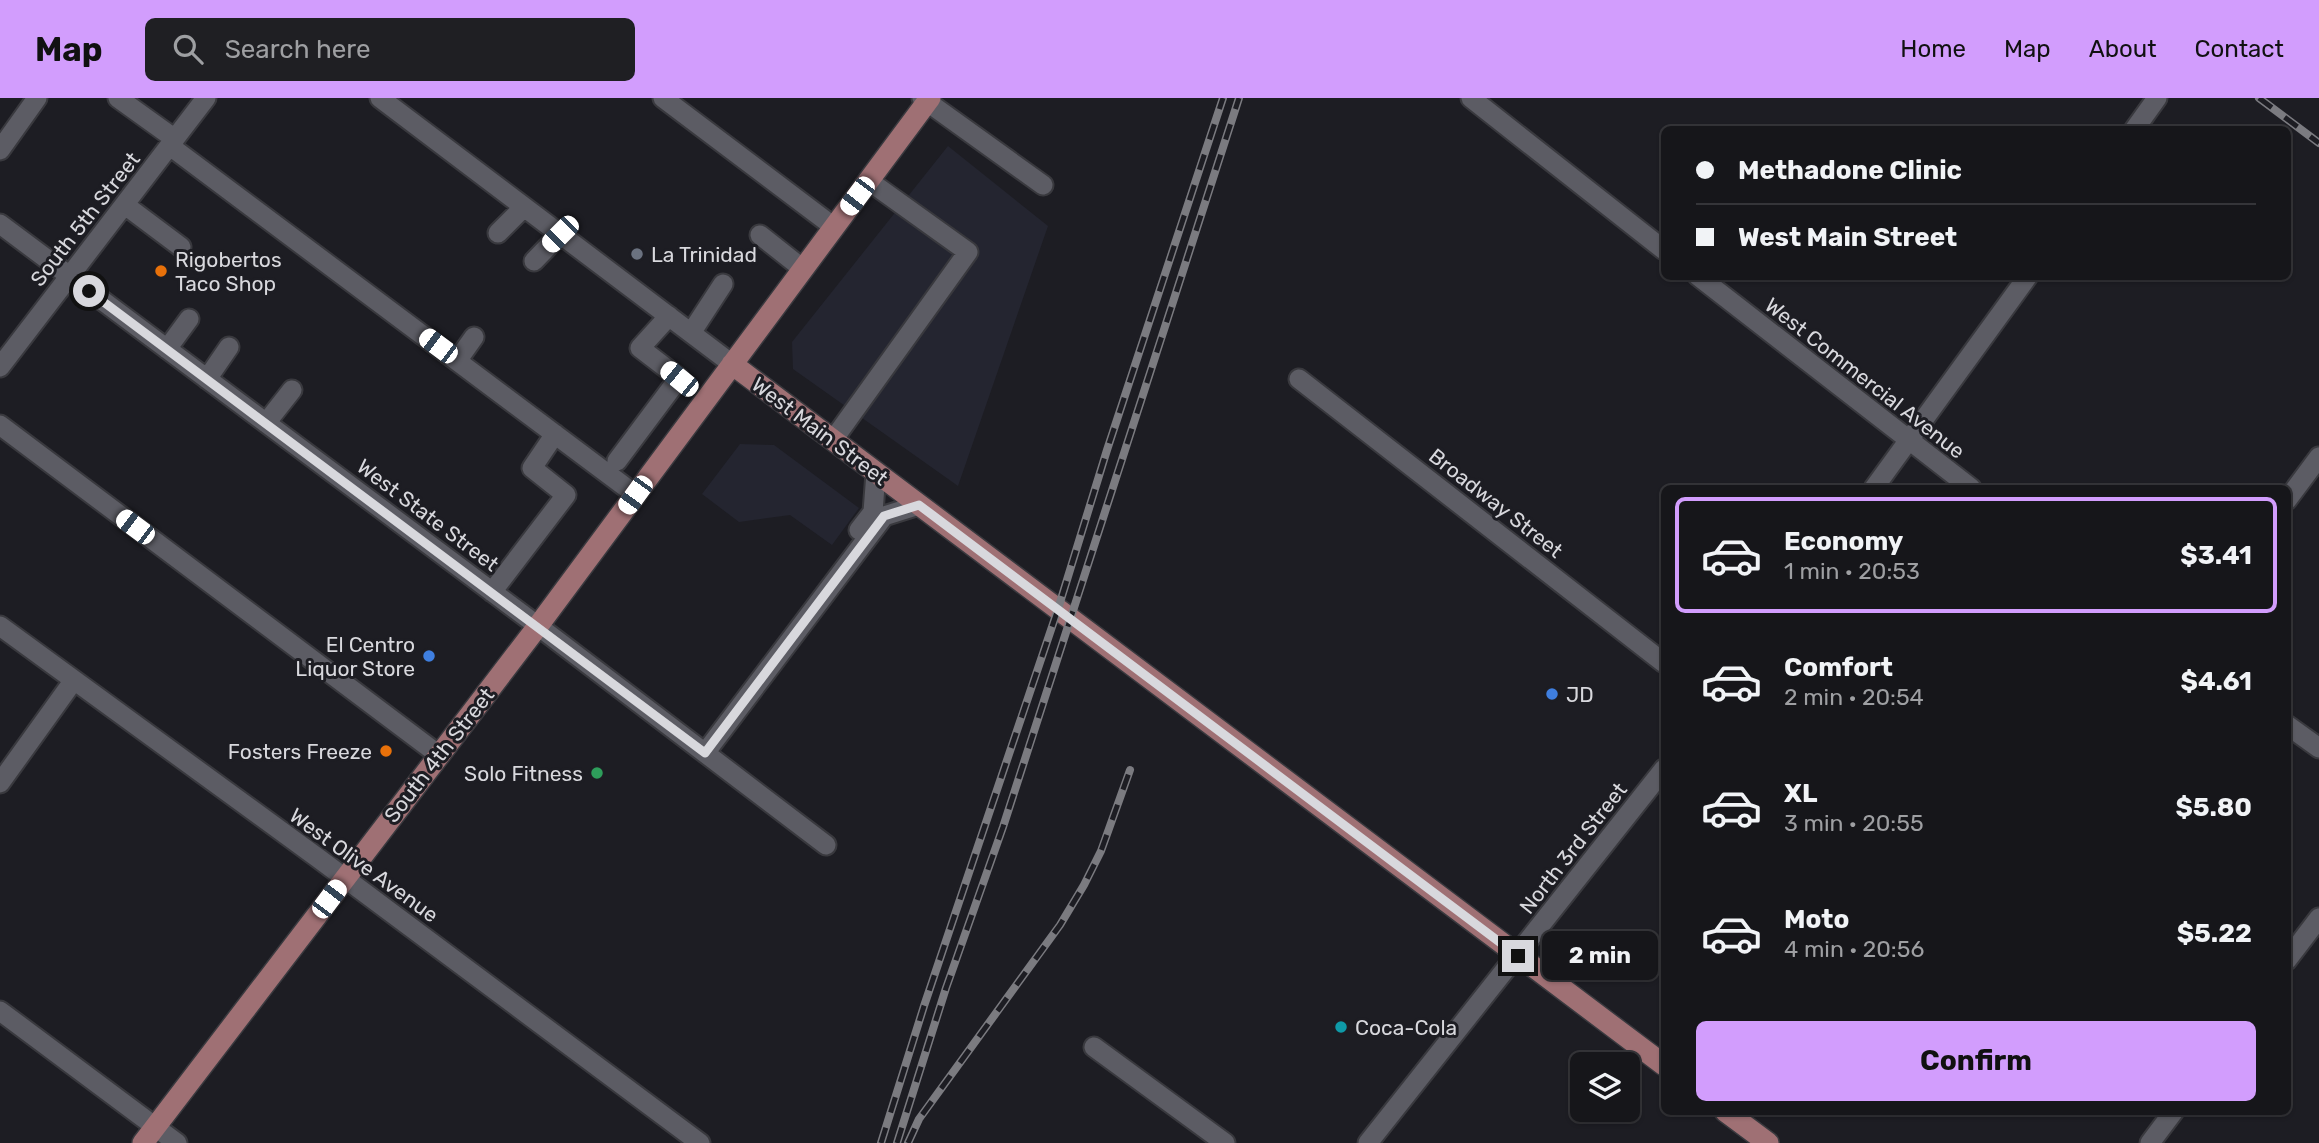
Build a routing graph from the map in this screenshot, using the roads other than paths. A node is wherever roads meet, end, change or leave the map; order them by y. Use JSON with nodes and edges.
{"nodes":[{"id":1,"x":37,"y":98,"type":"edge"},
{"id":2,"x":118,"y":98,"type":"edge"},
{"id":3,"x":206,"y":98,"type":"edge"},
{"id":4,"x":380,"y":98,"type":"edge"},
{"id":5,"x":663,"y":98,"type":"edge"},
{"id":6,"x":1471,"y":98,"type":"edge"},
{"id":7,"x":2157,"y":98,"type":"edge"},
{"id":8,"x":926,"y":99,"type":"edge"},
{"id":9,"x":2137,"y":126,"type":"edge"},
{"id":10,"x":173,"y":143,"type":"junction"},
{"id":11,"x":0,"y":149,"type":"edge"},
{"id":12,"x":869,"y":181,"type":"junction"},
{"id":13,"x":1042,"y":185,"type":"dead end"},
{"id":14,"x":125,"y":205,"type":"junction"},
{"id":15,"x":524,"y":207,"type":"junction"},
{"id":16,"x":0,"y":224,"type":"edge"},
{"id":17,"x":834,"y":228,"type":"junction"},
{"id":18,"x":498,"y":233,"type":"dead end"},
{"id":19,"x":560,"y":234,"type":"junction"},
{"id":20,"x":760,"y":235,"type":"dead end"},
{"id":21,"x":181,"y":247,"type":"dead end"},
{"id":22,"x":1661,"y":248,"type":"edge"},
{"id":23,"x":534,"y":261,"type":"dead end"},
{"id":24,"x":803,"y":269,"type":"junction"},
{"id":25,"x":69,"y":276,"type":"junction"},
{"id":26,"x":1703,"y":280,"type":"edge"},
{"id":27,"x":2025,"y":280,"type":"edge"},
{"id":28,"x":723,"y":284,"type":"dead end"},
{"id":29,"x":669,"y":316,"type":"junction"},
{"id":30,"x":189,"y":319,"type":"dead end"},
{"id":31,"x":691,"y":333,"type":"junction"},
{"id":32,"x":474,"y":337,"type":"dead end"},
{"id":33,"x":229,"y":347,"type":"dead end"},
{"id":34,"x":167,"y":349,"type":"junction"},
{"id":35,"x":457,"y":361,"type":"junction"},
{"id":36,"x":732,"y":364,"type":"junction"},
{"id":37,"x":0,"y":367,"type":"edge"},
{"id":38,"x":207,"y":379,"type":"junction"},
{"id":39,"x":1299,"y":379,"type":"dead end"},
{"id":40,"x":292,"y":390,"type":"dead end"},
{"id":41,"x":267,"y":423,"type":"junction"},
{"id":42,"x":0,"y":425,"type":"edge"},
{"id":43,"x":555,"y":434,"type":"junction"},
{"id":44,"x":833,"y":440,"type":"junction"},
{"id":45,"x":1908,"y":442,"type":"junction"},
{"id":46,"x":2319,"y":457,"type":"edge"},
{"id":47,"x":617,"y":461,"type":"dead end"},
{"id":48,"x":876,"y":472,"type":"junction"},
{"id":49,"x":1876,"y":485,"type":"edge"},
{"id":50,"x":1967,"y":485,"type":"edge"},
{"id":51,"x":635,"y":495,"type":"junction"},
{"id":52,"x":2291,"y":495,"type":"edge"},
{"id":53,"x":919,"y":505,"type":"junction"},
{"id":54,"x":492,"y":592,"type":"junction"},
{"id":55,"x":0,"y":626,"type":"edge"},
{"id":56,"x":538,"y":626,"type":"junction"},
{"id":57,"x":1661,"y":661,"type":"edge"},
{"id":58,"x":74,"y":680,"type":"junction"},
{"id":59,"x":2291,"y":728,"type":"edge"},
{"id":60,"x":2319,"y":748,"type":"edge"},
{"id":61,"x":700,"y":749,"type":"junction"},
{"id":62,"x":439,"y":755,"type":"junction"},
{"id":63,"x":1661,"y":773,"type":"edge"},
{"id":64,"x":0,"y":783,"type":"edge"},
{"id":65,"x":826,"y":845,"type":"dead end"},
{"id":66,"x":344,"y":878,"type":"junction"},
{"id":67,"x":2319,"y":918,"type":"edge"},
{"id":68,"x":2291,"y":955,"type":"edge"},
{"id":69,"x":1518,"y":956,"type":"junction"},
{"id":70,"x":0,"y":1012,"type":"edge"},
{"id":71,"x":1094,"y":1047,"type":"dead end"},
{"id":72,"x":1661,"y":1063,"type":"edge"},
{"id":73,"x":1731,"y":1115,"type":"edge"},
{"id":74,"x":2171,"y":1115,"type":"edge"},
{"id":75,"x":149,"y":1135,"type":"edge"},
{"id":76,"x":1764,"y":1142,"type":"edge"},
{"id":77,"x":177,"y":1143,"type":"edge"},
{"id":78,"x":700,"y":1143,"type":"edge"},
{"id":79,"x":1225,"y":1143,"type":"edge"},
{"id":80,"x":1368,"y":1143,"type":"edge"},
{"id":81,"x":2150,"y":1143,"type":"edge"}],
"edges":[{"from":1,"to":11,"type":"street"},
{"from":2,"to":10,"type":"street"},
{"from":3,"to":10,"type":"street","name":"South 5th Street"},
{"from":4,"to":15,"type":"street","name":"West Main Street"},
{"from":5,"to":17,"type":"street"},
{"from":6,"to":22,"type":"street"},
{"from":7,"to":9,"type":"street"},
{"from":8,"to":12,"type":"main road","name":"South 4th Street"},
{"from":8,"to":13,"type":"street"},
{"from":10,"to":14,"type":"street","name":"South 5th Street"},
{"from":10,"to":35,"type":"street"},
{"from":12,"to":17,"type":"main road","name":"South 4th Street"},
{"from":12,"to":44,"type":"street"},
{"from":14,"to":21,"type":"street"},
{"from":14,"to":25,"type":"street","name":"South 5th Street"},
{"from":15,"to":18,"type":"street"},
{"from":15,"to":19,"type":"street","name":"West Main Street"},
{"from":16,"to":25,"type":"street","name":"West State Street"},
{"from":17,"to":24,"type":"main road","name":"South 4th Street"},
{"from":19,"to":23,"type":"street"},
{"from":19,"to":29,"type":"street","name":"West Main Street"},
{"from":20,"to":24,"type":"street"},
{"from":24,"to":36,"type":"main road","name":"South 4th Street"},
{"from":25,"to":34,"type":"street","name":"West State Street"},
{"from":25,"to":37,"type":"street","name":"South 5th Street"},
{"from":26,"to":45,"type":"street","name":"West Commercial Avenue"},
{"from":27,"to":45,"type":"street"},
{"from":28,"to":31,"type":"street"},
{"from":29,"to":31,"type":"street","name":"West Main Street"},
{"from":29,"to":47,"type":"street"},
{"from":30,"to":34,"type":"street"},
{"from":31,"to":36,"type":"street","name":"West Main Street"},
{"from":32,"to":35,"type":"street"},
{"from":33,"to":38,"type":"street"},
{"from":34,"to":38,"type":"street","name":"West State Street"},
{"from":35,"to":43,"type":"street"},
{"from":36,"to":44,"type":"main road","name":"West Main Street"},
{"from":36,"to":51,"type":"main road","name":"South 4th Street"},
{"from":38,"to":41,"type":"street","name":"West State Street"},
{"from":39,"to":57,"type":"street","name":"Broadway Street"},
{"from":40,"to":41,"type":"street"},
{"from":41,"to":54,"type":"street","name":"West State Street"},
{"from":42,"to":62,"type":"street"},
{"from":43,"to":51,"type":"street"},
{"from":43,"to":54,"type":"street"},
{"from":44,"to":48,"type":"main road","name":"West Main Street"},
{"from":45,"to":49,"type":"street"},
{"from":45,"to":50,"type":"street","name":"West Commercial Avenue"},
{"from":46,"to":52,"type":"street"},
{"from":48,"to":53,"type":"main road","name":"West Main Street"},
{"from":48,"to":61,"type":"street"},
{"from":51,"to":56,"type":"main road","name":"South 4th Street"},
{"from":53,"to":61,"type":"street"},
{"from":53,"to":69,"type":"main road","name":"West Main Street"},
{"from":54,"to":56,"type":"street","name":"West State Street"},
{"from":55,"to":58,"type":"street","name":"West Olive Avenue"},
{"from":56,"to":61,"type":"street","name":"West State Street"},
{"from":56,"to":62,"type":"main road","name":"South 4th Street"},
{"from":58,"to":64,"type":"street"},
{"from":58,"to":66,"type":"street","name":"West Olive Avenue"},
{"from":59,"to":60,"type":"street"},
{"from":61,"to":65,"type":"street","name":"West State Street"},
{"from":62,"to":66,"type":"main road","name":"South 4th Street"},
{"from":63,"to":69,"type":"street","name":"North 3rd Street"},
{"from":66,"to":75,"type":"main road","name":"South 4th Street"},
{"from":66,"to":78,"type":"street","name":"West Olive Avenue"},
{"from":67,"to":68,"type":"street"},
{"from":69,"to":72,"type":"main road","name":"West Main Street"},
{"from":69,"to":80,"type":"street","name":"North 3rd Street"},
{"from":70,"to":75,"type":"street"},
{"from":71,"to":79,"type":"street"},
{"from":73,"to":76,"type":"main road"},
{"from":74,"to":81,"type":"street"},
{"from":75,"to":77,"type":"street"}]}
